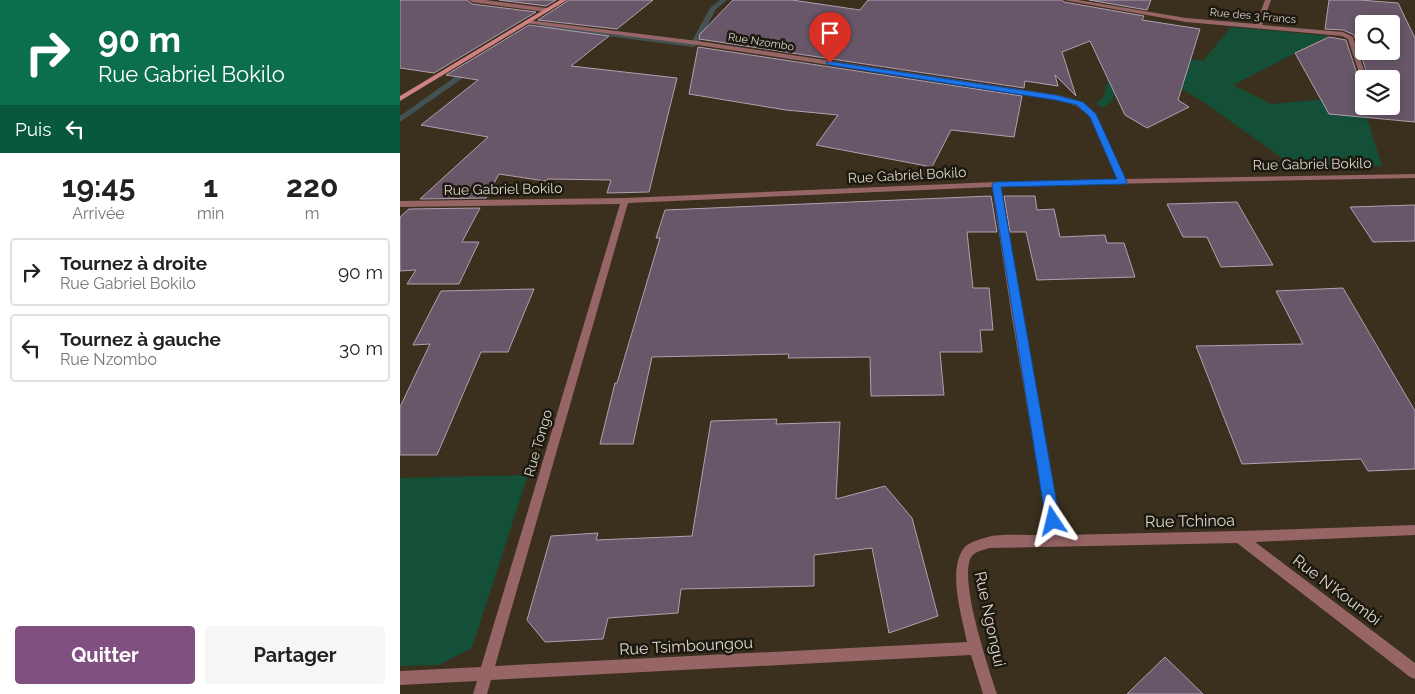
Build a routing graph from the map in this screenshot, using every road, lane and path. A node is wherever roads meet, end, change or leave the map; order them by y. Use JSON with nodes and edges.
{"nodes":[{"id":1,"x":472,"y":0,"type":"edge"},
{"id":2,"x":564,"y":0,"type":"edge"},
{"id":3,"x":1067,"y":0,"type":"edge"},
{"id":4,"x":1268,"y":0,"type":"edge"},
{"id":5,"x":546,"y":10,"type":"junction"},
{"id":6,"x":527,"y":22,"type":"junction"},
{"id":7,"x":1258,"y":26,"type":"junction"},
{"id":8,"x":1361,"y":70,"type":"edge"},
{"id":9,"x":404,"y":94,"type":"edge"},
{"id":10,"x":400,"y":99,"type":"edge"},
{"id":11,"x":1415,"y":176,"type":"edge"},
{"id":12,"x":1122,"y":182,"type":"junction"},
{"id":13,"x":996,"y":184,"type":"junction"},
{"id":14,"x":625,"y":201,"type":"junction"},
{"id":15,"x":400,"y":204,"type":"edge"},
{"id":16,"x":1415,"y":530,"type":"edge"},
{"id":17,"x":1239,"y":537,"type":"junction"},
{"id":18,"x":1056,"y":539,"type":"junction"},
{"id":19,"x":968,"y":552,"type":"joint"},
{"id":20,"x":975,"y":648,"type":"junction"},
{"id":21,"x":1415,"y":672,"type":"edge"},
{"id":22,"x":486,"y":675,"type":"junction"},
{"id":23,"x":400,"y":678,"type":"edge"},
{"id":24,"x":480,"y":694,"type":"edge"},
{"id":25,"x":990,"y":694,"type":"edge"}],
"edges":[{"from":1,"to":5,"type":"street"},
{"from":2,"to":5,"type":"street"},
{"from":3,"to":7,"type":"street","name":"Rue des 3 Francs"},
{"from":4,"to":7,"type":"street"},
{"from":5,"to":6,"type":"street"},
{"from":6,"to":9,"type":"street"},
{"from":6,"to":12,"type":"street","name":"Rue Nzombo"},
{"from":7,"to":8,"type":"street","name":"Rue des 3 Francs"},
{"from":9,"to":10,"type":"street"},
{"from":11,"to":12,"type":"street","name":"Rue Gabriel Bokilo"},
{"from":12,"to":13,"type":"street","name":"Rue Gabriel Bokilo"},
{"from":13,"to":14,"type":"street","name":"Rue Gabriel Bokilo"},
{"from":13,"to":18,"type":"street"},
{"from":14,"to":15,"type":"street","name":"Rue Gabriel Bokilo"},
{"from":14,"to":22,"type":"street","name":"Rue Tongo"},
{"from":16,"to":17,"type":"street","name":"Rue Tchinoa"},
{"from":17,"to":18,"type":"street","name":"Rue Tchinoa"},
{"from":17,"to":21,"type":"street","name":"Rue N'Koumbi"},
{"from":18,"to":19,"type":"street","name":"Rue Tchinoa"},
{"from":19,"to":20,"type":"street","name":"Rue Ngongui"},
{"from":20,"to":22,"type":"street","name":"Rue Tsimboungou"},
{"from":20,"to":25,"type":"street","name":"Rue Ngongui"},
{"from":22,"to":23,"type":"street","name":"Rue Tsimboungou"},
{"from":22,"to":24,"type":"street","name":"Rue Tongo"}]}
